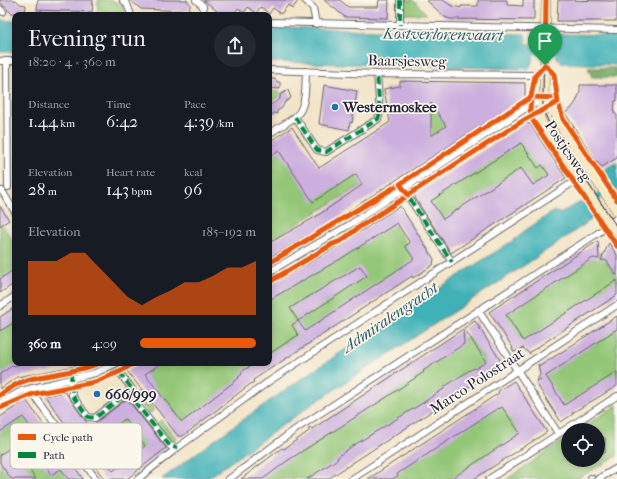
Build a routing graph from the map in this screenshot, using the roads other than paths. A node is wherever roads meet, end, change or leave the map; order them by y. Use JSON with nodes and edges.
{"nodes":[{"id":1,"x":123,"y":0,"type":"edge"},
{"id":2,"x":196,"y":0,"type":"edge"},
{"id":3,"x":305,"y":0,"type":"edge"},
{"id":4,"x":400,"y":0,"type":"edge"},
{"id":5,"x":546,"y":0,"type":"edge"},
{"id":6,"x":129,"y":12,"type":"edge"},
{"id":7,"x":204,"y":12,"type":"edge"},
{"id":8,"x":272,"y":22,"type":"edge"},
{"id":9,"x":316,"y":24,"type":"junction"},
{"id":10,"x":400,"y":25,"type":"junction"},
{"id":11,"x":546,"y":28,"type":"junction"},
{"id":12,"x":617,"y":30,"type":"edge"},
{"id":13,"x":0,"y":61,"type":"edge"},
{"id":14,"x":7,"y":61,"type":"junction"},
{"id":15,"x":12,"y":61,"type":"edge"},
{"id":16,"x":272,"y":70,"type":"edge"},
{"id":17,"x":306,"y":71,"type":"junction"},
{"id":18,"x":377,"y":74,"type":"junction"},
{"id":19,"x":545,"y":75,"type":"junction"},
{"id":20,"x":544,"y":101,"type":"junction"},
{"id":21,"x":295,"y":117,"type":"junction"},
{"id":22,"x":272,"y":132,"type":"edge"},
{"id":23,"x":578,"y":179,"type":"junction"},
{"id":24,"x":12,"y":185,"type":"edge"},
{"id":25,"x":8,"y":188,"type":"junction"},
{"id":26,"x":403,"y":190,"type":"junction"},
{"id":27,"x":1,"y":192,"type":"edge"},
{"id":28,"x":12,"y":208,"type":"edge"},
{"id":29,"x":615,"y":218,"type":"edge"},
{"id":30,"x":617,"y":236,"type":"edge"},
{"id":31,"x":452,"y":262,"type":"junction"},
{"id":32,"x":272,"y":270,"type":"edge"},
{"id":33,"x":12,"y":298,"type":"edge"},
{"id":34,"x":617,"y":305,"type":"edge"},
{"id":35,"x":0,"y":306,"type":"edge"},
{"id":36,"x":478,"y":310,"type":"junction"},
{"id":37,"x":110,"y":366,"type":"edge"},
{"id":38,"x":517,"y":371,"type":"junction"},
{"id":39,"x":119,"y":372,"type":"dead end"},
{"id":40,"x":71,"y":378,"type":"junction"},
{"id":41,"x":31,"y":388,"type":"junction"},
{"id":42,"x":130,"y":391,"type":"junction"},
{"id":43,"x":617,"y":396,"type":"edge"},
{"id":44,"x":0,"y":403,"type":"edge"},
{"id":45,"x":54,"y":423,"type":"edge"},
{"id":46,"x":558,"y":433,"type":"junction"},
{"id":47,"x":178,"y":448,"type":"junction"},
{"id":48,"x":617,"y":468,"type":"edge"},
{"id":49,"x":89,"y":469,"type":"edge"},
{"id":50,"x":96,"y":479,"type":"edge"},
{"id":51,"x":138,"y":479,"type":"edge"},
{"id":52,"x":229,"y":479,"type":"edge"},
{"id":53,"x":352,"y":479,"type":"edge"},
{"id":54,"x":488,"y":479,"type":"edge"},
{"id":55,"x":598,"y":479,"type":"edge"}],
"edges":[{"from":1,"to":6,"type":"street"},
{"from":2,"to":7,"type":"street"},
{"from":3,"to":9,"type":"street"},
{"from":4,"to":10,"type":"street"},
{"from":5,"to":11,"type":"street","name":"Postjesweg"},
{"from":8,"to":9,"type":"street"},
{"from":9,"to":10,"type":"street"},
{"from":10,"to":11,"type":"street"},
{"from":11,"to":12,"type":"street"},
{"from":11,"to":19,"type":"street","name":"Postjesweg"},
{"from":13,"to":14,"type":"street"},
{"from":14,"to":15,"type":"street"},
{"from":14,"to":25,"type":"street"},
{"from":16,"to":17,"type":"street","name":"Baarsjesweg"},
{"from":17,"to":18,"type":"street","name":"Baarsjesweg"},
{"from":17,"to":21,"type":"street"},
{"from":18,"to":19,"type":"street","name":"Baarsjesweg"},
{"from":18,"to":21,"type":"street"},
{"from":19,"to":20,"type":"street","name":"Postjesweg"},
{"from":20,"to":23,"type":"street","name":"Postjesweg"},
{"from":20,"to":26,"type":"street"},
{"from":20,"to":29,"type":"street","name":"Postjesweg"},
{"from":21,"to":22,"type":"street"},
{"from":23,"to":29,"type":"street","name":"Postjesweg"},
{"from":23,"to":31,"type":"street"},
{"from":24,"to":25,"type":"street"},
{"from":25,"to":27,"type":"street"},
{"from":26,"to":31,"type":"street"},
{"from":26,"to":32,"type":"street"},
{"from":27,"to":28,"type":"street"},
{"from":29,"to":30,"type":"street","name":"Postjesweg"},
{"from":29,"to":36,"type":"street"},
{"from":31,"to":47,"type":"street"},
{"from":33,"to":35,"type":"street"},
{"from":34,"to":38,"type":"street","name":"Marco Polostraat"},
{"from":36,"to":38,"type":"street"},
{"from":36,"to":52,"type":"street"},
{"from":37,"to":40,"type":"street"},
{"from":38,"to":46,"type":"street"},
{"from":38,"to":53,"type":"street","name":"Marco Polostraat"},
{"from":39,"to":42,"type":"street"},
{"from":40,"to":41,"type":"street"},
{"from":40,"to":42,"type":"street"},
{"from":41,"to":44,"type":"street"},
{"from":41,"to":45,"type":"street"},
{"from":42,"to":47,"type":"street"},
{"from":43,"to":46,"type":"street"},
{"from":46,"to":54,"type":"street"},
{"from":47,"to":51,"type":"street"},
{"from":48,"to":55,"type":"street"},
{"from":49,"to":50,"type":"street"}]}
